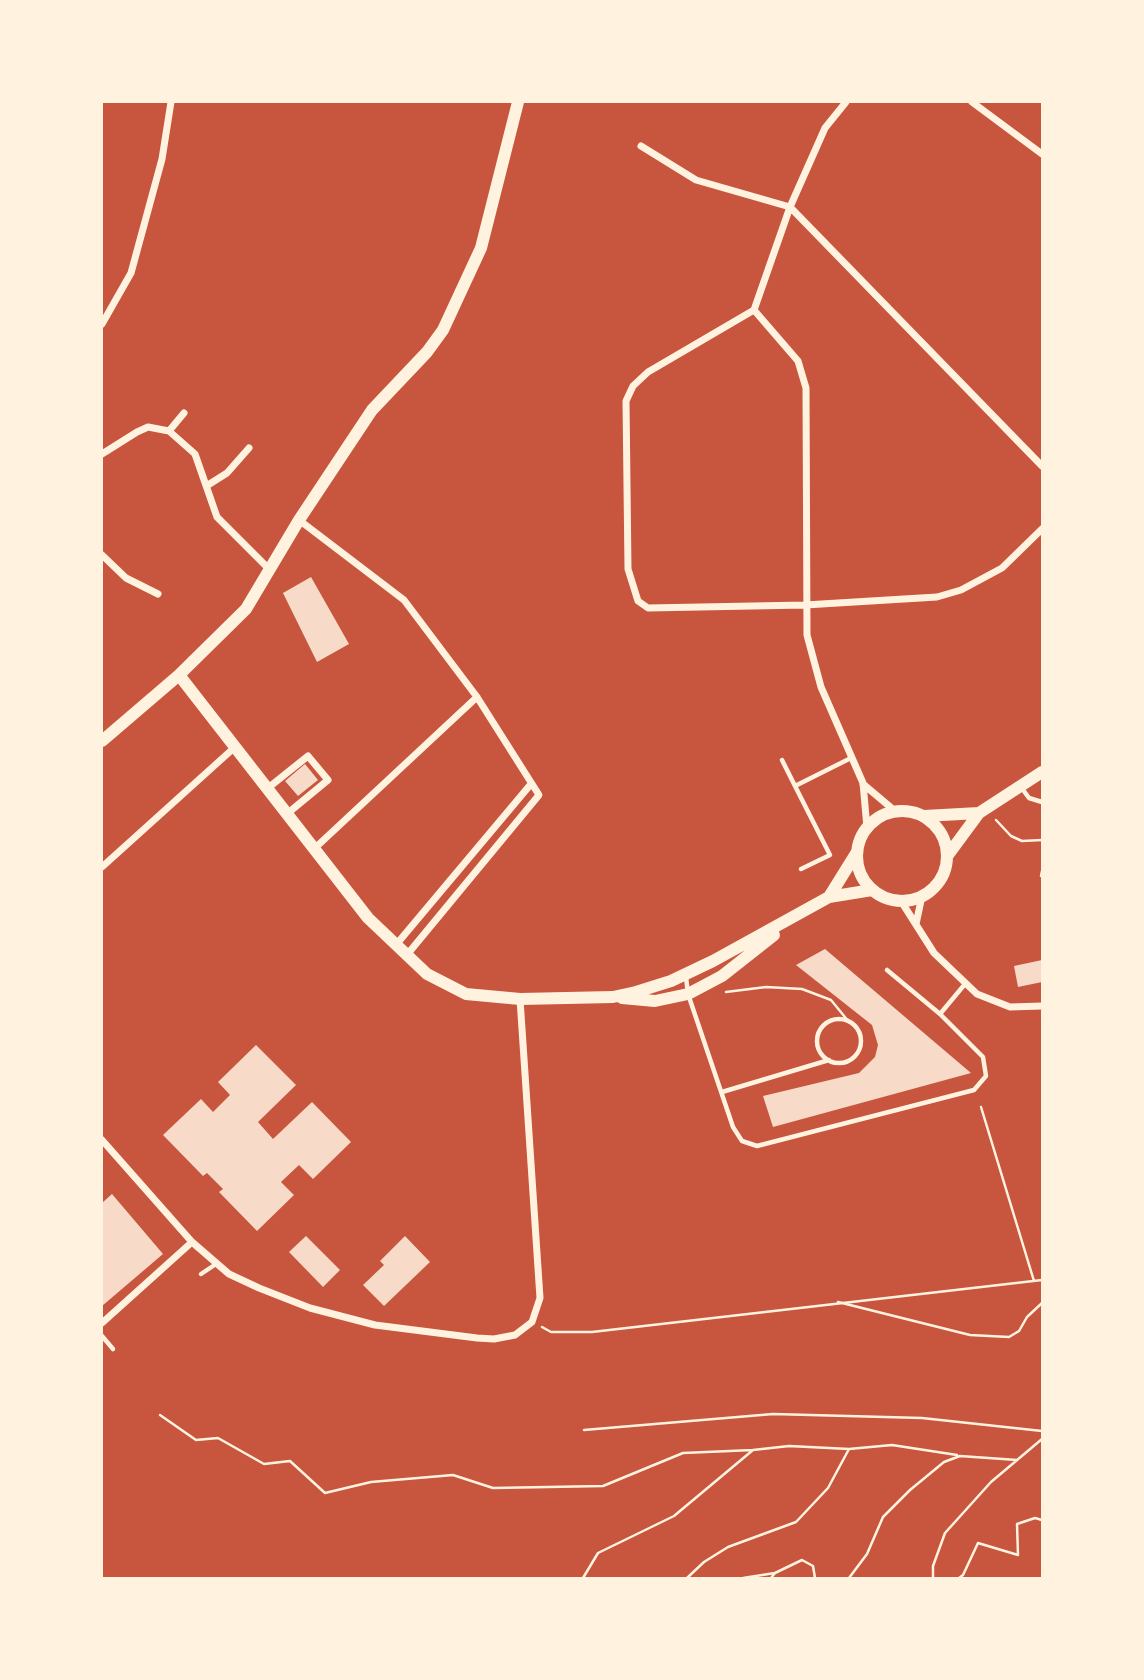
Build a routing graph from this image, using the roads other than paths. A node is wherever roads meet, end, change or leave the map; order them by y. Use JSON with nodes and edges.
{"nodes":[{"id":1,"x":171,"y":102,"type":"edge"},
{"id":2,"x":518,"y":102,"type":"edge"},
{"id":3,"x":846,"y":102,"type":"edge"},
{"id":4,"x":972,"y":102,"type":"edge"},
{"id":5,"x":641,"y":146,"type":"dead end"},
{"id":6,"x":1042,"y":154,"type":"edge"},
{"id":7,"x":790,"y":206,"type":"junction"},
{"id":8,"x":754,"y":310,"type":"junction"},
{"id":9,"x":102,"y":324,"type":"edge"},
{"id":10,"x":184,"y":413,"type":"dead end"},
{"id":11,"x":169,"y":430,"type":"junction"},
{"id":12,"x":249,"y":448,"type":"dead end"},
{"id":13,"x":102,"y":454,"type":"edge"},
{"id":14,"x":1042,"y":466,"type":"edge"},
{"id":15,"x":208,"y":485,"type":"junction"},
{"id":16,"x":299,"y":520,"type":"junction"},
{"id":17,"x":1042,"y":529,"type":"edge"},
{"id":18,"x":102,"y":555,"type":"edge"},
{"id":19,"x":270,"y":570,"type":"junction"},
{"id":20,"x":158,"y":594,"type":"dead end"},
{"id":21,"x":805,"y":605,"type":"junction"},
{"id":22,"x":179,"y":676,"type":"junction"},
{"id":23,"x":477,"y":697,"type":"junction"},
{"id":24,"x":102,"y":741,"type":"edge"},
{"id":25,"x":234,"y":747,"type":"junction"},
{"id":26,"x":851,"y":758,"type":"junction"},
{"id":27,"x":782,"y":760,"type":"dead end"},
{"id":28,"x":1042,"y":772,"type":"edge"},
{"id":29,"x":863,"y":783,"type":"junction"},
{"id":30,"x":531,"y":784,"type":"junction"},
{"id":31,"x":795,"y":786,"type":"junction"},
{"id":32,"x":1021,"y":786,"type":"junction"},
{"id":33,"x":268,"y":788,"type":"junction"},
{"id":34,"x":1042,"y":802,"type":"edge"},
{"id":35,"x":895,"y":811,"type":"junction"},
{"id":36,"x":288,"y":813,"type":"junction"},
{"id":37,"x":979,"y":813,"type":"junction"},
{"id":38,"x":925,"y":816,"type":"junction"},
{"id":39,"x":867,"y":828,"type":"junction"},
{"id":40,"x":315,"y":848,"type":"junction"},
{"id":41,"x":857,"y":852,"type":"junction"},
{"id":42,"x":948,"y":855,"type":"junction"},
{"id":43,"x":102,"y":867,"type":"edge"},
{"id":44,"x":801,"y":869,"type":"dead end"},
{"id":45,"x":872,"y":890,"type":"junction"},
{"id":46,"x":922,"y":896,"type":"junction"},
{"id":47,"x":828,"y":897,"type":"junction"},
{"id":48,"x":901,"y":901,"type":"junction"},
{"id":49,"x":783,"y":925,"type":"junction"},
{"id":50,"x":916,"y":925,"type":"junction"},
{"id":51,"x":395,"y":946,"type":"junction"},
{"id":52,"x":406,"y":956,"type":"junction"},
{"id":53,"x":887,"y":970,"type":"dead end"},
{"id":54,"x":686,"y":975,"type":"junction"},
{"id":55,"x":965,"y":984,"type":"junction"},
{"id":56,"x":688,"y":994,"type":"junction"},
{"id":57,"x":613,"y":997,"type":"junction"},
{"id":58,"x":520,"y":999,"type":"junction"},
{"id":59,"x":1042,"y":1006,"type":"edge"},
{"id":60,"x":940,"y":1014,"type":"junction"},
{"id":61,"x":830,"y":1060,"type":"junction"},
{"id":62,"x":722,"y":1092,"type":"junction"},
{"id":63,"x":102,"y":1140,"type":"edge"},
{"id":64,"x":192,"y":1242,"type":"junction"},
{"id":65,"x":216,"y":1264,"type":"junction"},
{"id":66,"x":201,"y":1274,"type":"dead end"},
{"id":67,"x":102,"y":1323,"type":"edge"},
{"id":68,"x":102,"y":1336,"type":"edge"},
{"id":69,"x":113,"y":1349,"type":"dead end"}],
"edges":[{"from":1,"to":9,"type":"street"},
{"from":2,"to":16,"type":"main road"},
{"from":3,"to":7,"type":"street"},
{"from":4,"to":6,"type":"street"},
{"from":5,"to":7,"type":"street"},
{"from":7,"to":8,"type":"street"},
{"from":7,"to":14,"type":"street"},
{"from":8,"to":21,"type":"street"},
{"from":8,"to":21,"type":"street"},
{"from":10,"to":11,"type":"street"},
{"from":11,"to":13,"type":"street"},
{"from":11,"to":15,"type":"street"},
{"from":12,"to":15,"type":"street"},
{"from":15,"to":19,"type":"street"},
{"from":16,"to":19,"type":"main road"},
{"from":16,"to":23,"type":"street"},
{"from":17,"to":21,"type":"street"},
{"from":18,"to":20,"type":"street"},
{"from":19,"to":22,"type":"main road"},
{"from":21,"to":26,"type":"street"},
{"from":22,"to":24,"type":"main road"},
{"from":22,"to":25,"type":"main road"},
{"from":23,"to":30,"type":"street"},
{"from":23,"to":40,"type":"street"},
{"from":25,"to":33,"type":"main road"},
{"from":25,"to":43,"type":"street"},
{"from":26,"to":29,"type":"street"},
{"from":26,"to":31,"type":"lane"},
{"from":27,"to":31,"type":"lane"},
{"from":28,"to":32,"type":"main road"},
{"from":29,"to":35,"type":"street"},
{"from":29,"to":39,"type":"street"},
{"from":30,"to":51,"type":"street"},
{"from":30,"to":52,"type":"street"},
{"from":31,"to":44,"type":"lane"},
{"from":32,"to":34,"type":"lane"},
{"from":32,"to":37,"type":"main road"},
{"from":33,"to":36,"type":"main road"},
{"from":33,"to":36,"type":"street"},
{"from":35,"to":38,"type":"main road"},
{"from":35,"to":39,"type":"main road"},
{"from":36,"to":40,"type":"main road"},
{"from":37,"to":38,"type":"main road"},
{"from":37,"to":42,"type":"main road"},
{"from":38,"to":42,"type":"main road"},
{"from":39,"to":41,"type":"main road"},
{"from":40,"to":51,"type":"main road"},
{"from":41,"to":45,"type":"main road"},
{"from":41,"to":47,"type":"main road"},
{"from":42,"to":46,"type":"main road"},
{"from":45,"to":47,"type":"main road"},
{"from":45,"to":48,"type":"main road"},
{"from":46,"to":48,"type":"main road"},
{"from":46,"to":50,"type":"street"},
{"from":47,"to":49,"type":"main road"},
{"from":48,"to":50,"type":"street"},
{"from":49,"to":54,"type":"main road"},
{"from":49,"to":56,"type":"main road"},
{"from":50,"to":55,"type":"street"},
{"from":51,"to":52,"type":"main road"},
{"from":52,"to":58,"type":"main road"},
{"from":53,"to":60,"type":"lane"},
{"from":54,"to":56,"type":"lane"},
{"from":54,"to":57,"type":"main road"},
{"from":55,"to":59,"type":"street"},
{"from":55,"to":60,"type":"lane"},
{"from":56,"to":57,"type":"main road"},
{"from":56,"to":62,"type":"lane"},
{"from":57,"to":58,"type":"main road"},
{"from":58,"to":65,"type":"street"},
{"from":60,"to":62,"type":"lane"},
{"from":61,"to":61,"type":"lane"},
{"from":61,"to":62,"type":"lane"},
{"from":63,"to":64,"type":"street"},
{"from":64,"to":65,"type":"street"},
{"from":64,"to":67,"type":"street"},
{"from":65,"to":66,"type":"lane"},
{"from":68,"to":69,"type":"lane"}]}
